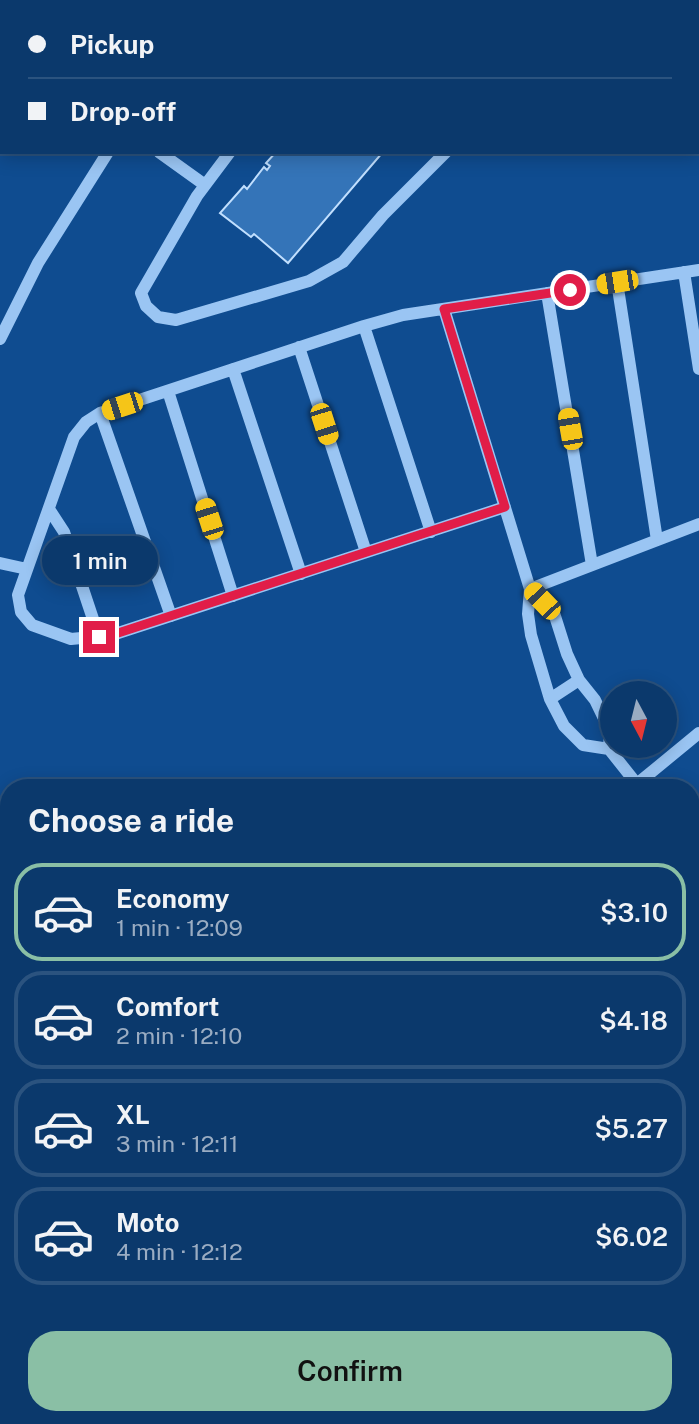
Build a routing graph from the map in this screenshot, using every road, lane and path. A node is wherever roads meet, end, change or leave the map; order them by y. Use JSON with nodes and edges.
{"nodes":[{"id":1,"x":107,"y":154,"type":"edge"},
{"id":2,"x":162,"y":154,"type":"edge"},
{"id":3,"x":228,"y":154,"type":"edge"},
{"id":4,"x":444,"y":154,"type":"edge"},
{"id":5,"x":205,"y":185,"type":"junction"},
{"id":6,"x":699,"y":270,"type":"edge"},
{"id":7,"x":684,"y":272,"type":"junction"},
{"id":8,"x":617,"y":282,"type":"junction"},
{"id":9,"x":547,"y":293,"type":"junction"},
{"id":10,"x":444,"y":309,"type":"junction"},
{"id":11,"x":364,"y":326,"type":"junction"},
{"id":12,"x":0,"y":339,"type":"edge"},
{"id":13,"x":299,"y":347,"type":"junction"},
{"id":14,"x":233,"y":369,"type":"junction"},
{"id":15,"x":699,"y":369,"type":"edge"},
{"id":16,"x":168,"y":391,"type":"junction"},
{"id":17,"x":100,"y":413,"type":"junction"},
{"id":18,"x":505,"y":507,"type":"junction"},
{"id":19,"x":49,"y":509,"type":"junction"},
{"id":20,"x":699,"y":524,"type":"edge"},
{"id":21,"x":430,"y":532,"type":"junction"},
{"id":22,"x":657,"y":540,"type":"junction"},
{"id":23,"x":366,"y":552,"type":"junction"},
{"id":24,"x":0,"y":563,"type":"edge"},
{"id":25,"x":593,"y":565,"type":"junction"},
{"id":26,"x":27,"y":569,"type":"junction"},
{"id":27,"x":301,"y":573,"type":"junction"},
{"id":28,"x":530,"y":589,"type":"junction"},
{"id":29,"x":233,"y":596,"type":"junction"},
{"id":30,"x":171,"y":616,"type":"junction"},
{"id":31,"x":99,"y":637,"type":"junction"},
{"id":32,"x":579,"y":680,"type":"junction"},
{"id":33,"x":550,"y":699,"type":"junction"},
{"id":34,"x":600,"y":708,"type":"edge"},
{"id":35,"x":699,"y":733,"type":"edge"},
{"id":36,"x":600,"y":748,"type":"edge"},
{"id":37,"x":615,"y":758,"type":"edge"},
{"id":38,"x":630,"y":779,"type":"edge"},
{"id":39,"x":642,"y":779,"type":"edge"}],
"edges":[{"from":1,"to":12,"type":"street"},
{"from":2,"to":5,"type":"street"},
{"from":3,"to":5,"type":"street"},
{"from":4,"to":5,"type":"street"},
{"from":6,"to":7,"type":"street"},
{"from":7,"to":8,"type":"street"},
{"from":7,"to":15,"type":"street"},
{"from":8,"to":9,"type":"street"},
{"from":8,"to":22,"type":"street"},
{"from":9,"to":10,"type":"street"},
{"from":9,"to":25,"type":"street"},
{"from":10,"to":11,"type":"street"},
{"from":10,"to":18,"type":"street"},
{"from":11,"to":13,"type":"street"},
{"from":11,"to":21,"type":"street"},
{"from":13,"to":14,"type":"street"},
{"from":13,"to":23,"type":"street"},
{"from":14,"to":16,"type":"street"},
{"from":14,"to":27,"type":"street"},
{"from":16,"to":17,"type":"street"},
{"from":16,"to":29,"type":"street"},
{"from":17,"to":19,"type":"street"},
{"from":17,"to":30,"type":"street"},
{"from":18,"to":21,"type":"street"},
{"from":18,"to":28,"type":"street"},
{"from":19,"to":26,"type":"street"},
{"from":19,"to":31,"type":"street"},
{"from":20,"to":22,"type":"street"},
{"from":21,"to":23,"type":"street"},
{"from":22,"to":25,"type":"street"},
{"from":23,"to":27,"type":"street"},
{"from":24,"to":26,"type":"street"},
{"from":25,"to":28,"type":"street"},
{"from":26,"to":31,"type":"street"},
{"from":27,"to":29,"type":"street"},
{"from":28,"to":32,"type":"street"},
{"from":28,"to":33,"type":"street"},
{"from":29,"to":30,"type":"street"},
{"from":30,"to":31,"type":"street"},
{"from":32,"to":33,"type":"street"},
{"from":32,"to":34,"type":"street"},
{"from":33,"to":36,"type":"street"},
{"from":35,"to":39,"type":"street"},
{"from":37,"to":38,"type":"street"}]}
